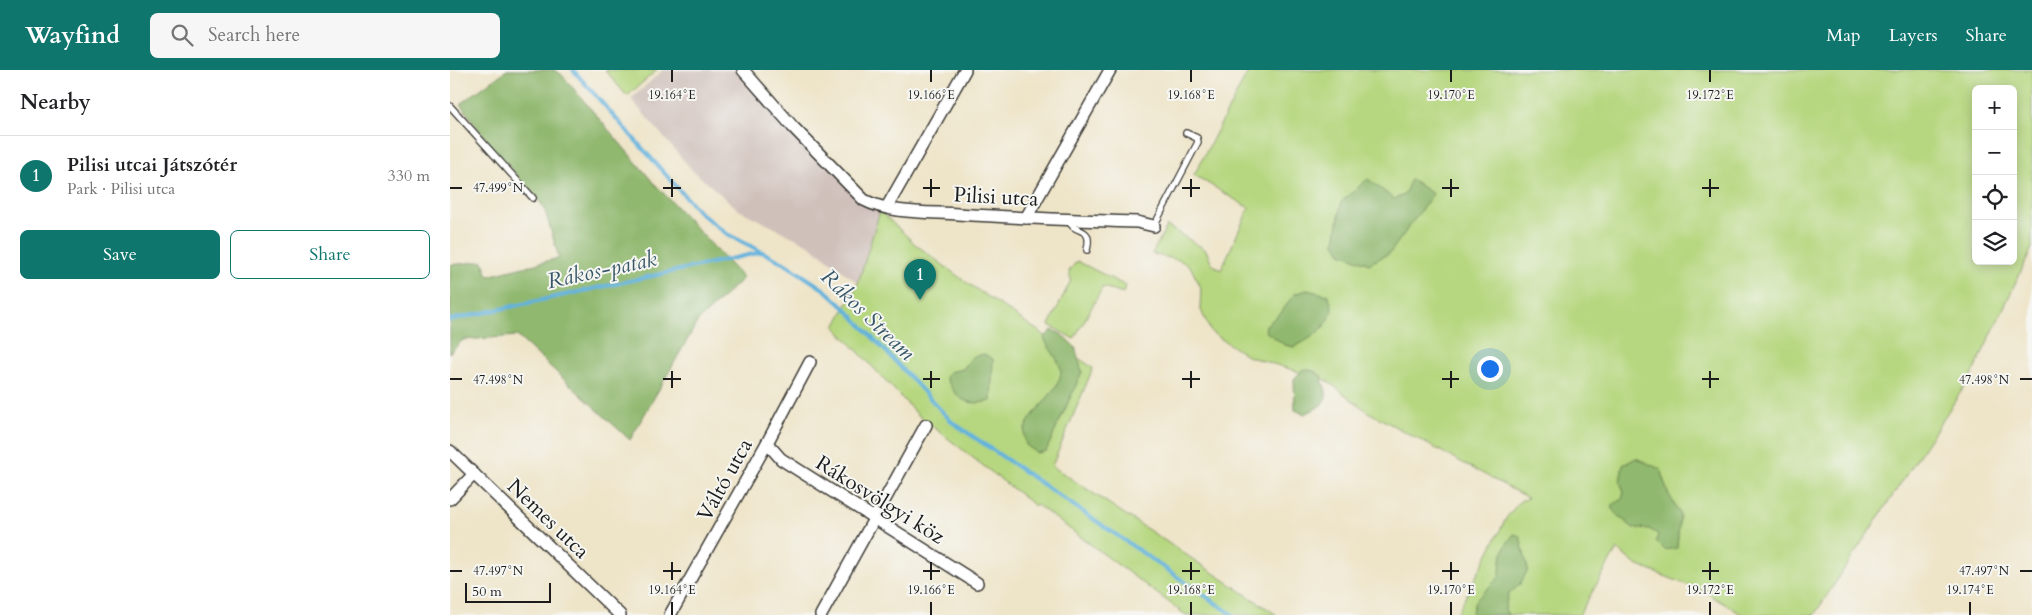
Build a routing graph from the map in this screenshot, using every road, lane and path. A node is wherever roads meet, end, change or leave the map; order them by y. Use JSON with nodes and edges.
{"nodes":[{"id":1,"x":743,"y":70,"type":"edge"},
{"id":2,"x":964,"y":70,"type":"edge"},
{"id":3,"x":1110,"y":70,"type":"edge"},
{"id":4,"x":450,"y":106,"type":"edge"},
{"id":5,"x":1186,"y":133,"type":"dead end"},
{"id":6,"x":533,"y":198,"type":"dead end"},
{"id":7,"x":887,"y":207,"type":"junction"},
{"id":8,"x":1026,"y":218,"type":"junction"},
{"id":9,"x":1068,"y":220,"type":"junction"},
{"id":10,"x":1154,"y":226,"type":"joint"},
{"id":11,"x":1087,"y":250,"type":"dead end"},
{"id":12,"x":810,"y":362,"type":"dead end"},
{"id":13,"x":926,"y":425,"type":"dead end"},
{"id":14,"x":767,"y":443,"type":"junction"},
{"id":15,"x":450,"y":451,"type":"edge"},
{"id":16,"x":474,"y":474,"type":"junction"},
{"id":17,"x":450,"y":499,"type":"edge"},
{"id":18,"x":874,"y":518,"type":"junction"},
{"id":19,"x":976,"y":583,"type":"dead end"},
{"id":20,"x":620,"y":615,"type":"edge"},
{"id":21,"x":670,"y":615,"type":"edge"},
{"id":22,"x":821,"y":615,"type":"edge"}],
"edges":[{"from":1,"to":7,"type":"street","name":"Pilisi utca"},
{"from":2,"to":7,"type":"street"},
{"from":3,"to":8,"type":"street"},
{"from":4,"to":6,"type":"lane"},
{"from":5,"to":10,"type":"lane"},
{"from":7,"to":8,"type":"street","name":"Pilisi utca"},
{"from":8,"to":9,"type":"street","name":"Pilisi utca"},
{"from":9,"to":10,"type":"street","name":"Pilisi utca"},
{"from":9,"to":11,"type":"lane"},
{"from":12,"to":14,"type":"street","name":"Váltó utca"},
{"from":13,"to":18,"type":"street"},
{"from":14,"to":18,"type":"street","name":"Rákosvölgyi köz"},
{"from":14,"to":21,"type":"street","name":"Váltó utca"},
{"from":15,"to":16,"type":"street","name":"Nemes utca"},
{"from":16,"to":17,"type":"street"},
{"from":16,"to":20,"type":"street","name":"Nemes utca"},
{"from":18,"to":19,"type":"street","name":"Rákosvölgyi köz"},
{"from":18,"to":22,"type":"street"}]}
